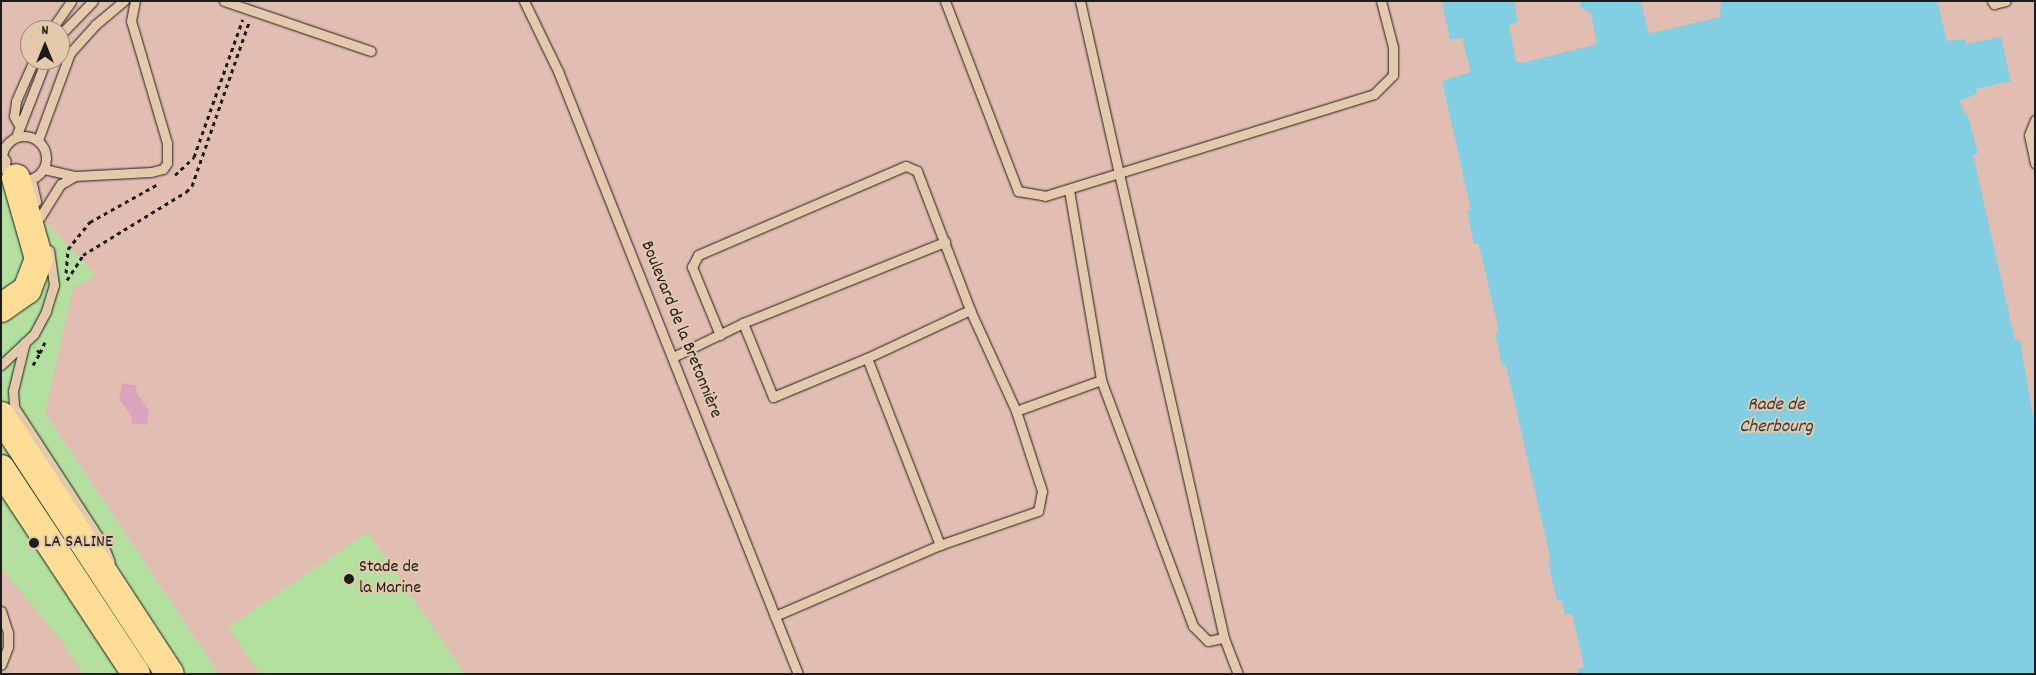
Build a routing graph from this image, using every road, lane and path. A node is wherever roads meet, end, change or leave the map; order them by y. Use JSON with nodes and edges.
{"nodes":[{"id":1,"x":72,"y":1,"type":"edge"},
{"id":2,"x":93,"y":1,"type":"edge"},
{"id":3,"x":124,"y":1,"type":"edge"},
{"id":4,"x":135,"y":1,"type":"edge"},
{"id":5,"x":224,"y":1,"type":"edge"},
{"id":6,"x":524,"y":1,"type":"edge"},
{"id":7,"x":944,"y":1,"type":"edge"},
{"id":8,"x":1080,"y":1,"type":"edge"},
{"id":9,"x":1381,"y":1,"type":"edge"},
{"id":10,"x":1992,"y":1,"type":"edge"},
{"id":11,"x":2006,"y":1,"type":"edge"},
{"id":12,"x":253,"y":13,"type":"junction"},
{"id":13,"x":58,"y":20,"type":"edge"},
{"id":14,"x":70,"y":25,"type":"edge"},
{"id":15,"x":371,"y":51,"type":"dead end"},
{"id":16,"x":30,"y":70,"type":"edge"},
{"id":17,"x":42,"y":70,"type":"edge"},
{"id":18,"x":2035,"y":120,"type":"edge"},
{"id":19,"x":19,"y":125,"type":"junction"},
{"id":20,"x":16,"y":137,"type":"junction"},
{"id":21,"x":38,"y":140,"type":"junction"},
{"id":22,"x":9,"y":163,"type":"edge"},
{"id":23,"x":2035,"y":163,"type":"edge"},
{"id":24,"x":44,"y":169,"type":"junction"},
{"id":25,"x":1118,"y":174,"type":"junction"},
{"id":26,"x":76,"y":176,"type":"junction"},
{"id":27,"x":1069,"y":190,"type":"junction"},
{"id":28,"x":945,"y":242,"type":"junction"},
{"id":29,"x":47,"y":244,"type":"dead end"},
{"id":30,"x":66,"y":281,"type":"dead end"},
{"id":31,"x":1,"y":308,"type":"edge"},
{"id":32,"x":970,"y":310,"type":"junction"},
{"id":33,"x":743,"y":323,"type":"junction"},
{"id":34,"x":720,"y":335,"type":"junction"},
{"id":35,"x":25,"y":342,"type":"junction"},
{"id":36,"x":673,"y":357,"type":"junction"},
{"id":37,"x":867,"y":358,"type":"junction"},
{"id":38,"x":1,"y":365,"type":"edge"},
{"id":39,"x":1101,"y":380,"type":"junction"},
{"id":40,"x":1016,"y":411,"type":"junction"},
{"id":41,"x":1,"y":416,"type":"edge"},
{"id":42,"x":1,"y":469,"type":"edge"},
{"id":43,"x":1,"y":489,"type":"edge"},
{"id":44,"x":940,"y":545,"type":"junction"},
{"id":45,"x":1,"y":611,"type":"edge"},
{"id":46,"x":130,"y":613,"type":"junction"},
{"id":47,"x":775,"y":616,"type":"junction"},
{"id":48,"x":106,"y":628,"type":"junction"},
{"id":49,"x":1224,"y":638,"type":"junction"},
{"id":50,"x":1,"y":665,"type":"edge"},
{"id":51,"x":136,"y":674,"type":"edge"},
{"id":52,"x":170,"y":674,"type":"edge"},
{"id":53,"x":798,"y":674,"type":"edge"},
{"id":54,"x":1238,"y":674,"type":"edge"}],
"edges":[{"from":1,"to":13,"type":"lane"},
{"from":2,"to":14,"type":"lane"},
{"from":3,"to":21,"type":"lane"},
{"from":4,"to":26,"type":"lane"},
{"from":5,"to":12,"type":"lane"},
{"from":6,"to":36,"type":"lane","name":"Boulevard de la Bretonnière"},
{"from":7,"to":27,"type":"lane"},
{"from":8,"to":25,"type":"lane"},
{"from":9,"to":25,"type":"lane"},
{"from":10,"to":11,"type":"lane"},
{"from":12,"to":15,"type":"lane"},
{"from":12,"to":30,"type":"path"},
{"from":16,"to":19,"type":"lane"},
{"from":17,"to":19,"type":"lane"},
{"from":18,"to":23,"type":"lane"},
{"from":19,"to":20,"type":"lane"},
{"from":20,"to":21,"type":"lane"},
{"from":20,"to":22,"type":"lane"},
{"from":21,"to":24,"type":"lane"},
{"from":22,"to":24,"type":"lane"},
{"from":22,"to":26,"type":"lane"},
{"from":22,"to":31,"type":"main road"},
{"from":24,"to":26,"type":"lane"},
{"from":25,"to":27,"type":"lane"},
{"from":25,"to":49,"type":"lane"},
{"from":27,"to":39,"type":"lane"},
{"from":28,"to":32,"type":"lane"},
{"from":28,"to":33,"type":"lane"},
{"from":28,"to":34,"type":"lane"},
{"from":29,"to":35,"type":"lane"},
{"from":32,"to":37,"type":"lane"},
{"from":32,"to":40,"type":"lane"},
{"from":33,"to":34,"type":"lane"},
{"from":33,"to":37,"type":"lane"},
{"from":34,"to":36,"type":"lane"},
{"from":35,"to":38,"type":"lane"},
{"from":35,"to":46,"type":"lane"},
{"from":36,"to":47,"type":"lane","name":"Boulevard de la Bretonnière"},
{"from":37,"to":44,"type":"lane"},
{"from":39,"to":40,"type":"lane"},
{"from":39,"to":49,"type":"lane"},
{"from":40,"to":44,"type":"lane"},
{"from":41,"to":46,"type":"main road"},
{"from":42,"to":48,"type":"main road"},
{"from":43,"to":48,"type":"street"},
{"from":44,"to":47,"type":"lane"},
{"from":45,"to":50,"type":"lane"},
{"from":46,"to":52,"type":"main road"},
{"from":47,"to":53,"type":"lane","name":"Boulevard de la Bretonnière"},
{"from":48,"to":51,"type":"main road"},
{"from":49,"to":54,"type":"lane"}]}
